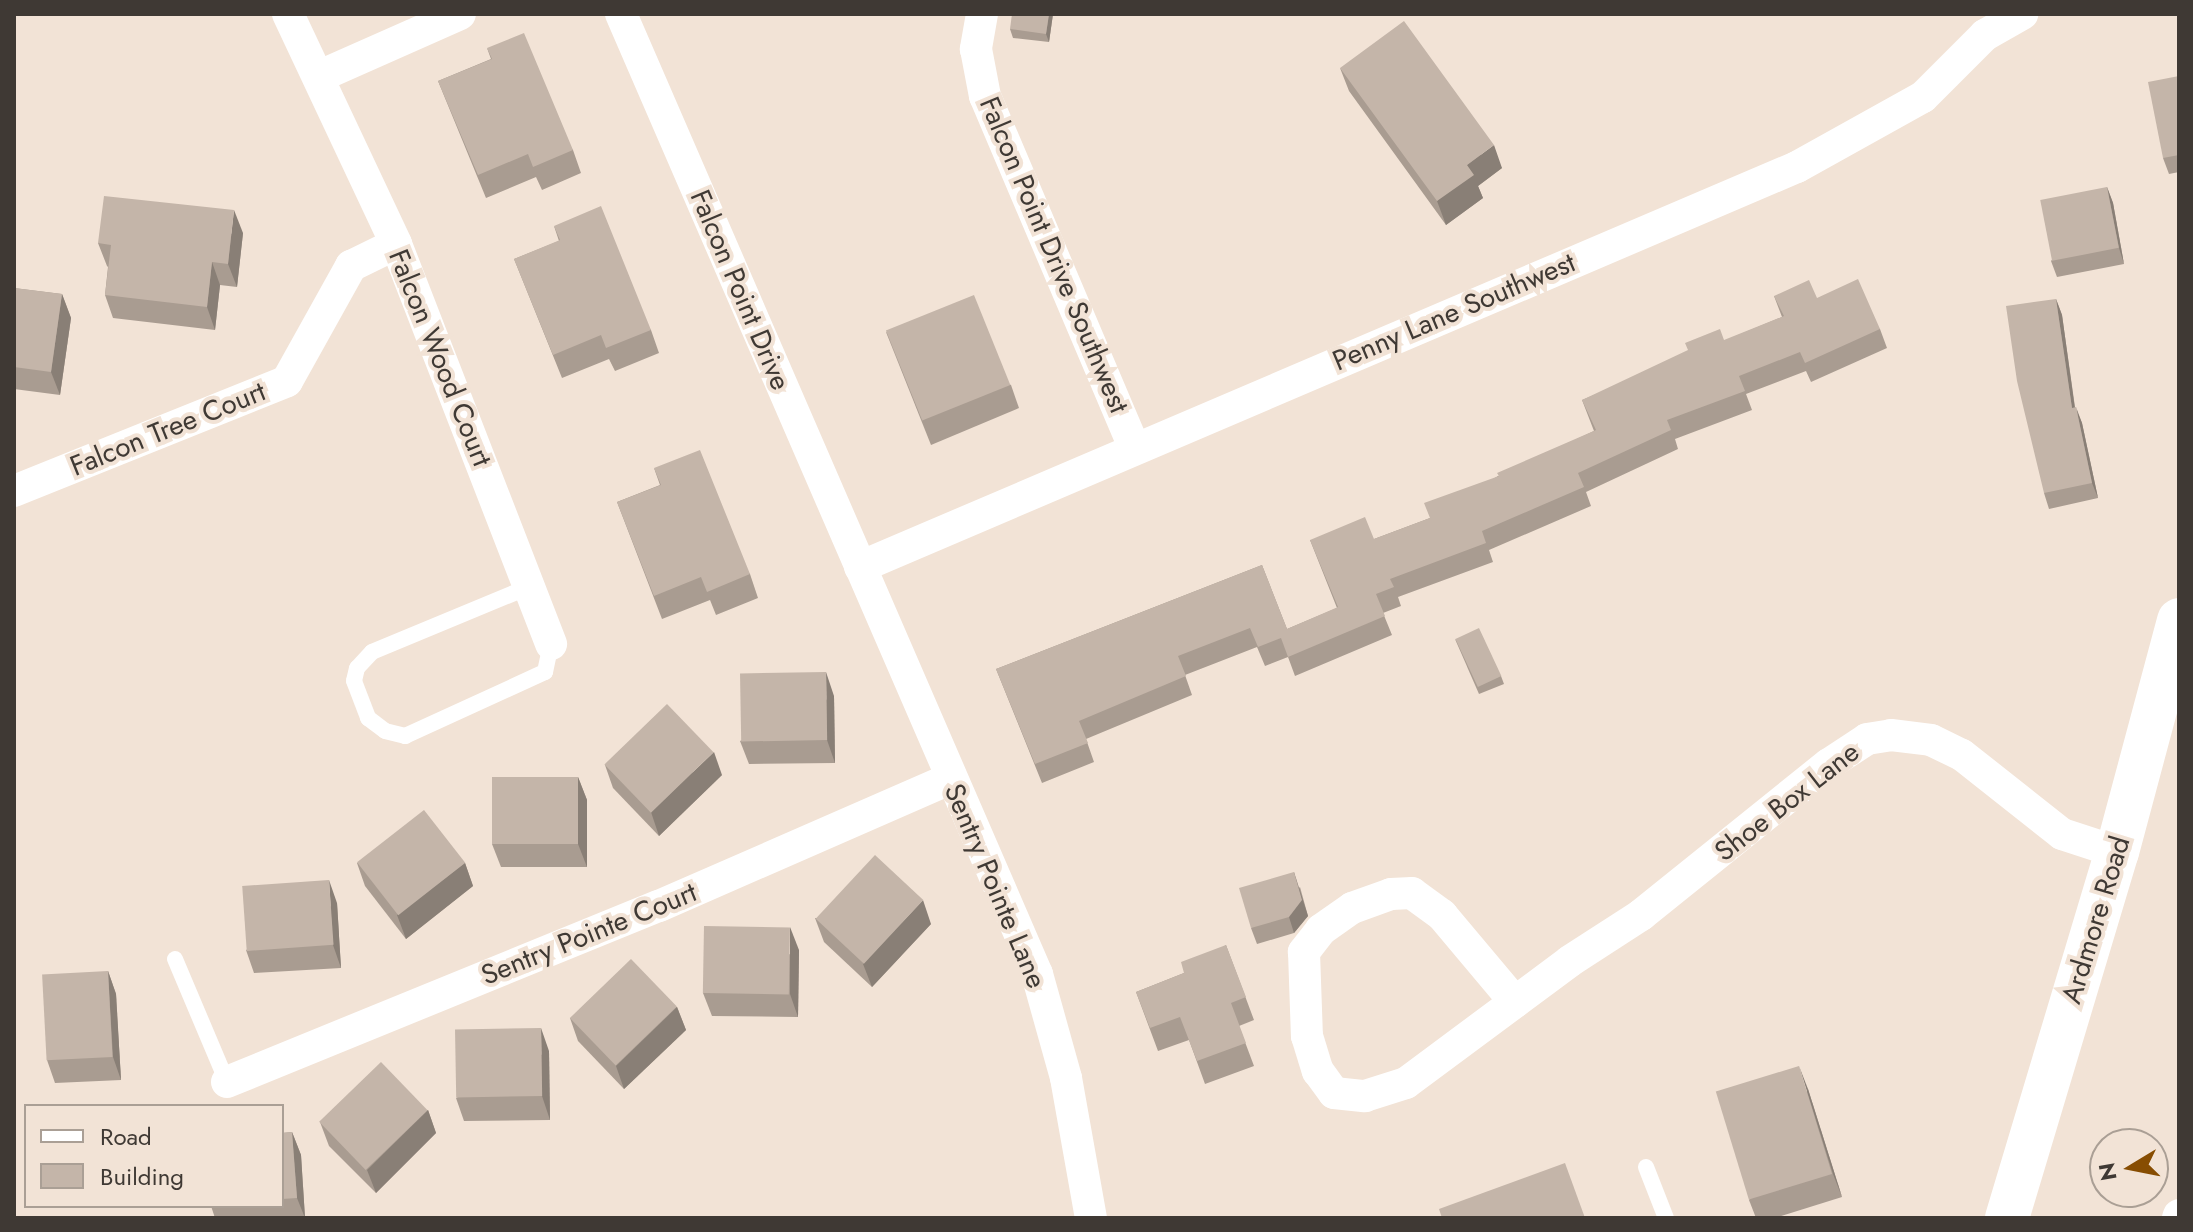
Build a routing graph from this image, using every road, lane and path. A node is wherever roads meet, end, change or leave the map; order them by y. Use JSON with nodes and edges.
{"nodes":[{"id":1,"x":288,"y":14,"type":"edge"},
{"id":2,"x":460,"y":14,"type":"edge"},
{"id":3,"x":621,"y":14,"type":"edge"},
{"id":4,"x":982,"y":14,"type":"edge"},
{"id":5,"x":2022,"y":14,"type":"edge"},
{"id":6,"x":320,"y":76,"type":"junction"},
{"id":7,"x":396,"y":244,"type":"junction"},
{"id":8,"x":1134,"y":447,"type":"junction"},
{"id":9,"x":14,"y":491,"type":"edge"},
{"id":10,"x":860,"y":567,"type":"junction"},
{"id":11,"x":531,"y":586,"type":"junction"},
{"id":12,"x":2179,"y":620,"type":"edge"},
{"id":13,"x":551,"y":644,"type":"joint"},
{"id":14,"x":950,"y":779,"type":"junction"},
{"id":15,"x":2117,"y":852,"type":"junction"},
{"id":16,"x":175,"y":959,"type":"dead end"},
{"id":17,"x":1515,"y":1002,"type":"junction"},
{"id":18,"x":227,"y":1082,"type":"joint"},
{"id":19,"x":1646,"y":1167,"type":"dead end"},
{"id":20,"x":1091,"y":1218,"type":"edge"},
{"id":21,"x":1666,"y":1218,"type":"edge"},
{"id":22,"x":2007,"y":1218,"type":"edge"}],
"edges":[{"from":1,"to":6,"type":"street","name":"Falcon Wood Court"},
{"from":2,"to":6,"type":"street"},
{"from":3,"to":10,"type":"street","name":"Falcon Point Drive"},
{"from":4,"to":8,"type":"street","name":"Falcon Point Drive Southwest"},
{"from":5,"to":8,"type":"street","name":"Penny Lane Southwest"},
{"from":6,"to":7,"type":"street","name":"Falcon Wood Court"},
{"from":7,"to":9,"type":"street","name":"Falcon Tree Court"},
{"from":7,"to":11,"type":"street","name":"Falcon Wood Court"},
{"from":8,"to":10,"type":"street","name":"Penny Lane Southwest"},
{"from":10,"to":14,"type":"street","name":"Sentry Pointe Lane"},
{"from":11,"to":13,"type":"street","name":"Falcon Wood Court"},
{"from":11,"to":13,"type":"lane"},
{"from":12,"to":15,"type":"street","name":"Ardmore Road"},
{"from":14,"to":18,"type":"street","name":"Sentry Pointe Court"},
{"from":14,"to":20,"type":"street","name":"Sentry Pointe Lane"},
{"from":15,"to":17,"type":"street","name":"Shoe Box Lane"},
{"from":15,"to":22,"type":"street","name":"Ardmore Road"},
{"from":16,"to":18,"type":"lane"},
{"from":17,"to":17,"type":"street","name":"Shoe Box Lane"},
{"from":19,"to":21,"type":"lane"}]}
